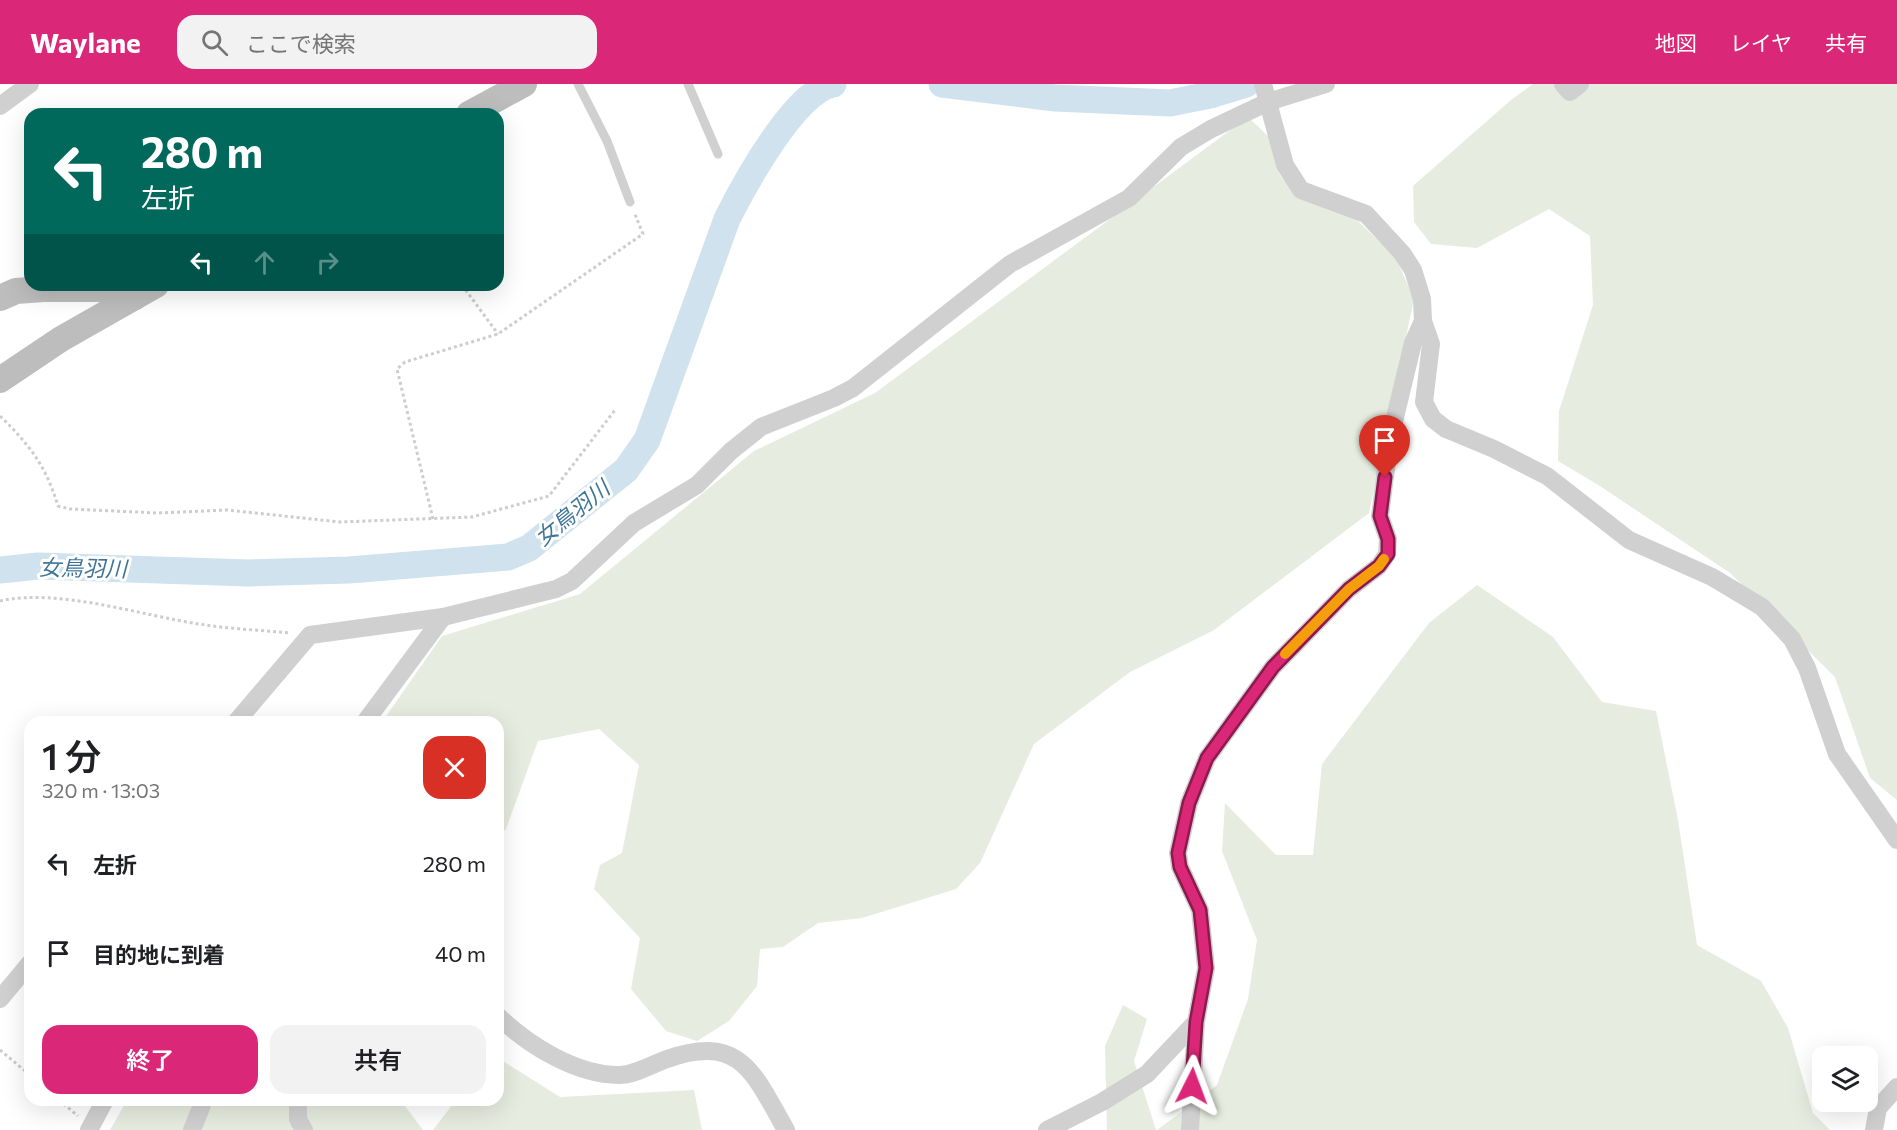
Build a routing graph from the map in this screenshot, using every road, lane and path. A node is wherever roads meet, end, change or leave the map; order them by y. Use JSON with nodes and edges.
{"nodes":[{"id":1,"x":30,"y":84,"type":"edge"},
{"id":2,"x":524,"y":84,"type":"edge"},
{"id":3,"x":578,"y":84,"type":"edge"},
{"id":4,"x":688,"y":84,"type":"edge"},
{"id":5,"x":1326,"y":84,"type":"edge"},
{"id":6,"x":1563,"y":84,"type":"edge"},
{"id":7,"x":1580,"y":84,"type":"edge"},
{"id":8,"x":1266,"y":94,"type":"edge"},
{"id":9,"x":0,"y":106,"type":"edge"},
{"id":10,"x":480,"y":108,"type":"edge"},
{"id":11,"x":718,"y":154,"type":"dead end"},
{"id":12,"x":630,"y":202,"type":"joint"},
{"id":13,"x":24,"y":290,"type":"edge"},
{"id":14,"x":146,"y":291,"type":"edge"},
{"id":15,"x":466,"y":291,"type":"edge"},
{"id":16,"x":0,"y":297,"type":"edge"},
{"id":17,"x":1423,"y":321,"type":"junction"},
{"id":18,"x":498,"y":334,"type":"junction"},
{"id":19,"x":0,"y":381,"type":"edge"},
{"id":20,"x":615,"y":410,"type":"dead end"},
{"id":21,"x":0,"y":416,"type":"edge"},
{"id":22,"x":433,"y":519,"type":"junction"},
{"id":23,"x":0,"y":601,"type":"edge"},
{"id":24,"x":443,"y":617,"type":"junction"},
{"id":25,"x":310,"y":635,"type":"junction"},
{"id":26,"x":241,"y":716,"type":"edge"},
{"id":27,"x":369,"y":716,"type":"edge"},
{"id":28,"x":1897,"y":840,"type":"edge"},
{"id":29,"x":24,"y":970,"type":"edge"},
{"id":30,"x":0,"y":999,"type":"edge"},
{"id":31,"x":504,"y":1021,"type":"edge"},
{"id":32,"x":1196,"y":1022,"type":"junction"},
{"id":33,"x":0,"y":1050,"type":"edge"},
{"id":34,"x":24,"y":1070,"type":"edge"},
{"id":35,"x":1897,"y":1087,"type":"edge"},
{"id":36,"x":66,"y":1106,"type":"edge"},
{"id":37,"x":102,"y":1106,"type":"edge"},
{"id":38,"x":202,"y":1106,"type":"edge"},
{"id":39,"x":298,"y":1106,"type":"edge"},
{"id":40,"x":90,"y":1128,"type":"edge"},
{"id":41,"x":192,"y":1130,"type":"edge"},
{"id":42,"x":304,"y":1130,"type":"edge"},
{"id":43,"x":786,"y":1130,"type":"edge"},
{"id":44,"x":1047,"y":1130,"type":"edge"},
{"id":45,"x":1190,"y":1130,"type":"edge"},
{"id":46,"x":1874,"y":1130,"type":"edge"}],
"edges":[{"from":1,"to":9,"type":"street"},
{"from":2,"to":10,"type":"main road"},
{"from":3,"to":12,"type":"lane"},
{"from":4,"to":11,"type":"lane"},
{"from":5,"to":8,"type":"street"},
{"from":6,"to":7,"type":"street"},
{"from":8,"to":17,"type":"street"},
{"from":8,"to":24,"type":"street"},
{"from":12,"to":18,"type":"path"},
{"from":13,"to":16,"type":"main road"},
{"from":14,"to":19,"type":"main road"},
{"from":15,"to":18,"type":"path"},
{"from":17,"to":28,"type":"street"},
{"from":17,"to":32,"type":"street"},
{"from":18,"to":22,"type":"path"},
{"from":20,"to":22,"type":"path"},
{"from":21,"to":22,"type":"path"},
{"from":23,"to":25,"type":"path"},
{"from":24,"to":25,"type":"street"},
{"from":24,"to":27,"type":"street"},
{"from":25,"to":26,"type":"street"},
{"from":29,"to":30,"type":"street"},
{"from":31,"to":43,"type":"street"},
{"from":32,"to":44,"type":"street"},
{"from":32,"to":45,"type":"street"},
{"from":33,"to":34,"type":"path"},
{"from":35,"to":46,"type":"street"},
{"from":36,"to":40,"type":"path"},
{"from":37,"to":40,"type":"street"},
{"from":38,"to":41,"type":"street"},
{"from":39,"to":42,"type":"street"}]}
